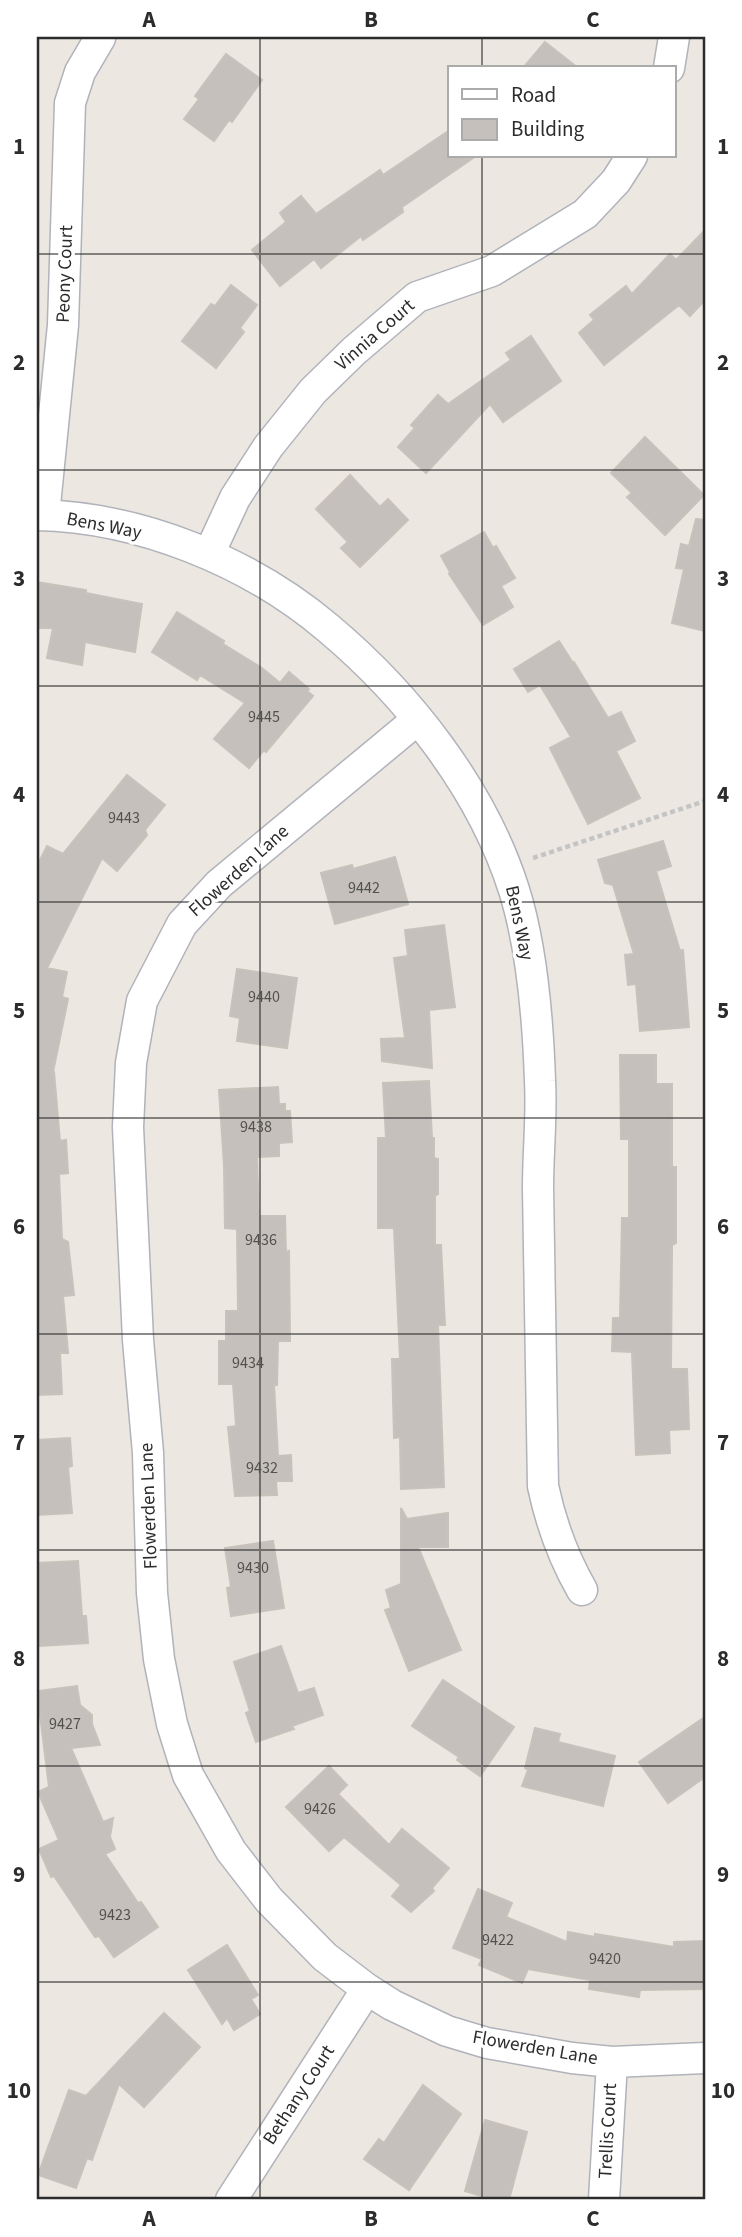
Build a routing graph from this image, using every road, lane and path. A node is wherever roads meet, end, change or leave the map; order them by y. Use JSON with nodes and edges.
{"nodes":[{"id":1,"x":674,"y":37,"type":"edge"},
{"id":2,"x":100,"y":38,"type":"edge"},
{"id":3,"x":669,"y":66,"type":"edge"},
{"id":4,"x":631,"y":158,"type":"edge"},
{"id":5,"x":40,"y":515,"type":"edge"},
{"id":6,"x":209,"y":554,"type":"junction"},
{"id":7,"x":418,"y":719,"type":"junction"},
{"id":8,"x":705,"y":801,"type":"edge"},
{"id":9,"x":505,"y":867,"type":"junction"},
{"id":10,"x":582,"y":1590,"type":"dead end"},
{"id":11,"x":367,"y":1989,"type":"junction"},
{"id":12,"x":705,"y":2058,"type":"edge"},
{"id":13,"x":612,"y":2062,"type":"junction"},
{"id":14,"x":231,"y":2200,"type":"edge"},
{"id":15,"x":604,"y":2200,"type":"edge"}],
"edges":[{"from":1,"to":3,"type":"street"},
{"from":2,"to":5,"type":"street","name":"Peony Court"},
{"from":4,"to":6,"type":"street","name":"Vinnia Court"},
{"from":5,"to":6,"type":"street","name":"Bens Way"},
{"from":6,"to":7,"type":"street","name":"Bens Way"},
{"from":7,"to":9,"type":"street","name":"Bens Way"},
{"from":7,"to":11,"type":"street","name":"Flowerden Lane"},
{"from":8,"to":9,"type":"path"},
{"from":9,"to":10,"type":"street","name":"Bens Way"},
{"from":11,"to":13,"type":"street","name":"Flowerden Lane"},
{"from":11,"to":14,"type":"street","name":"Bethany Court"},
{"from":12,"to":13,"type":"street","name":"Flowerden Lane"},
{"from":13,"to":15,"type":"street","name":"Trellis Court"}]}
